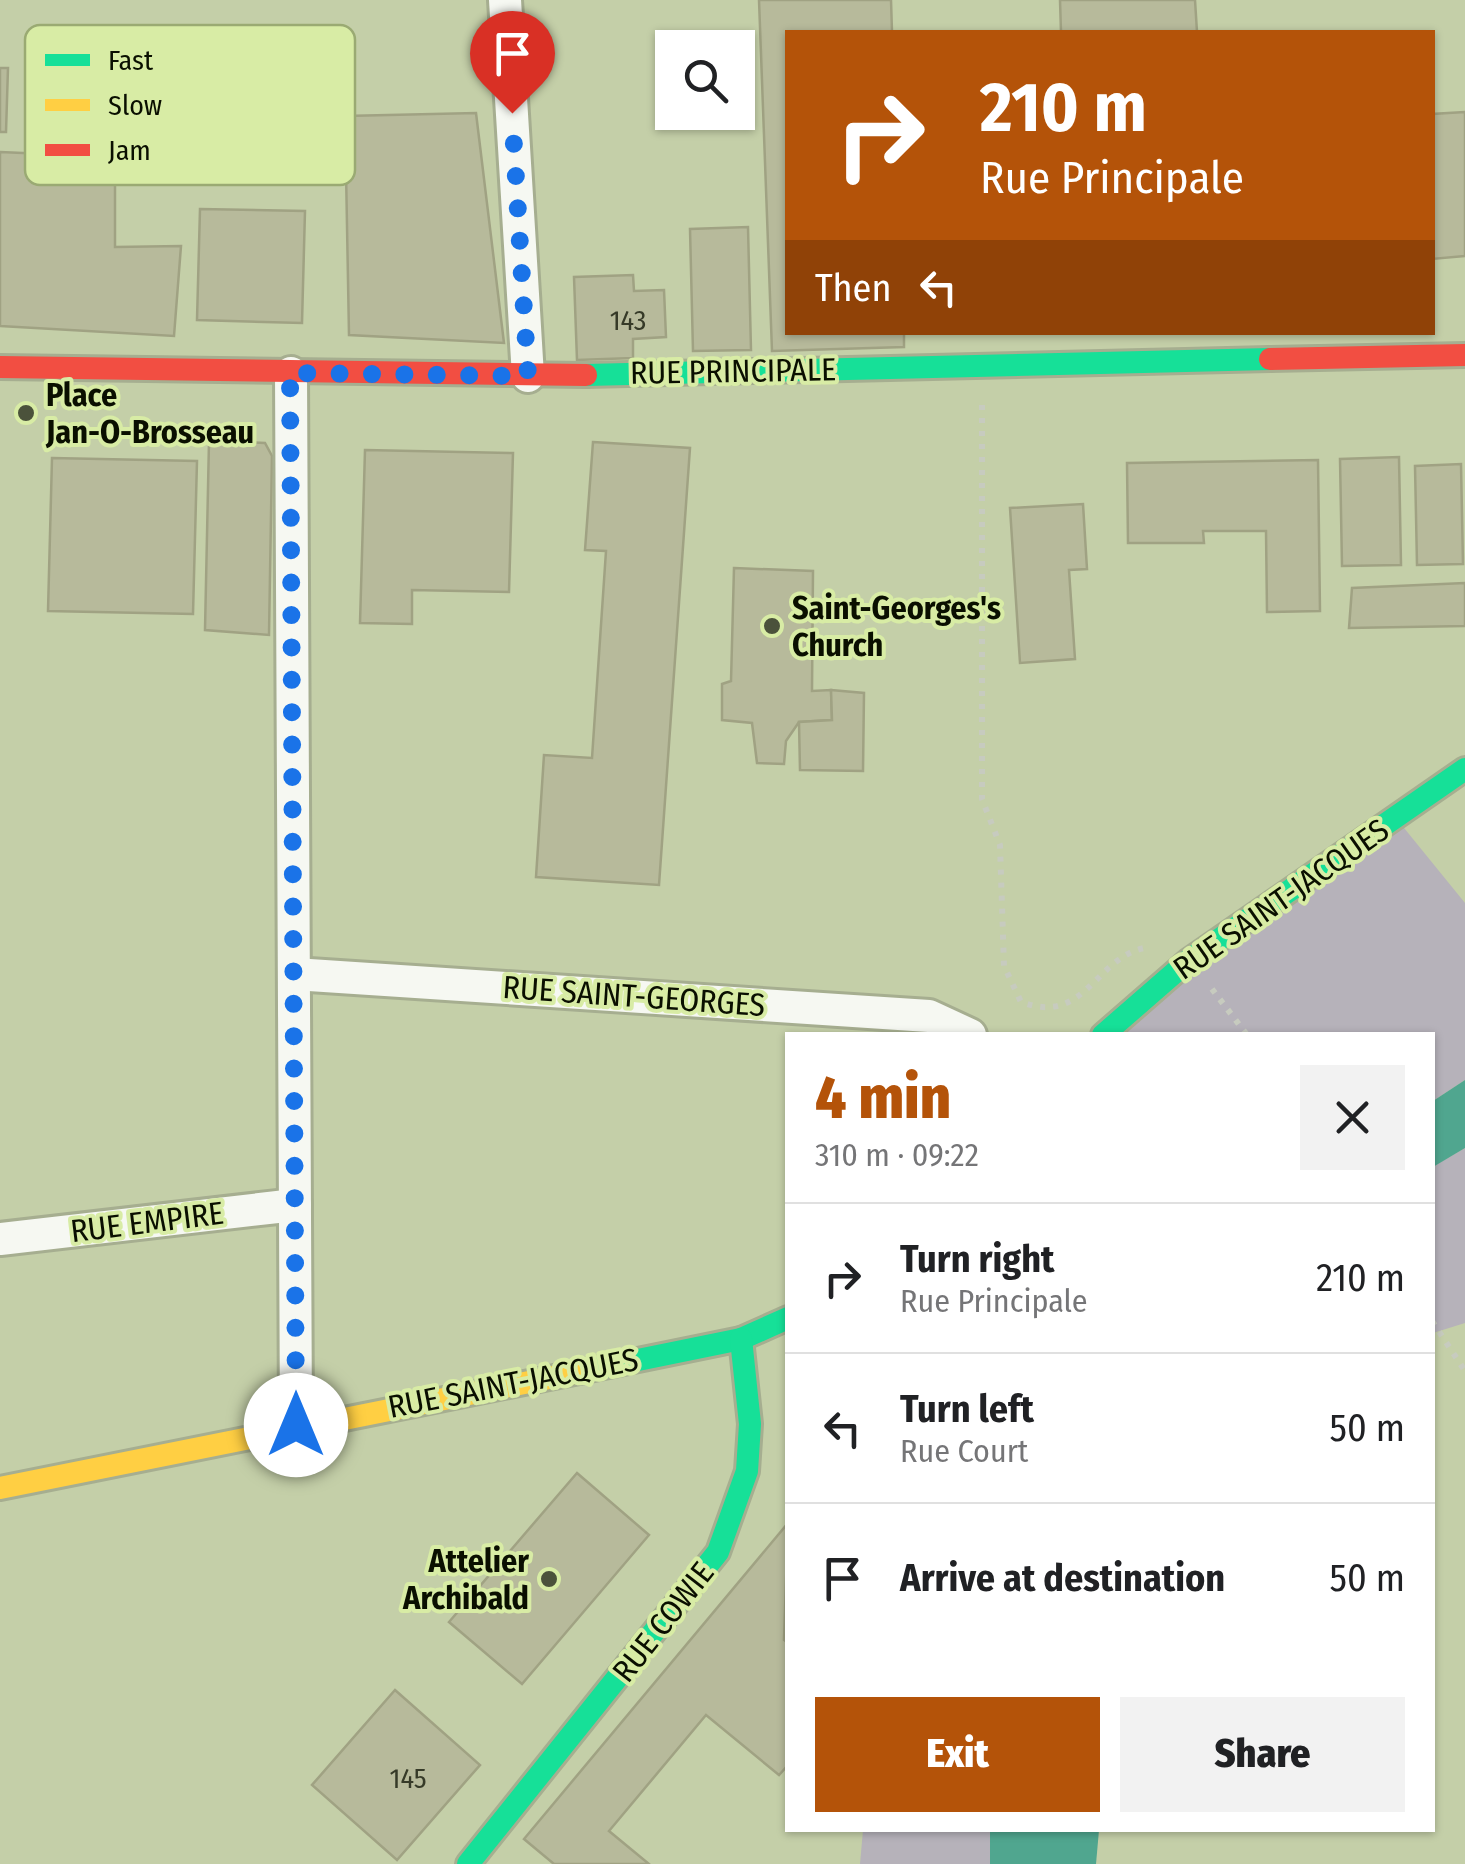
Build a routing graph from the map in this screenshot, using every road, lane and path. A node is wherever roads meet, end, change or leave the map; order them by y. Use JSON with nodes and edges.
{"nodes":[{"id":1,"x":505,"y":0,"type":"edge"},
{"id":2,"x":1465,"y":355,"type":"edge"},
{"id":3,"x":982,"y":364,"type":"junction"},
{"id":4,"x":0,"y":367,"type":"edge"},
{"id":5,"x":290,"y":373,"type":"junction"},
{"id":6,"x":528,"y":376,"type":"junction"},
{"id":7,"x":1465,"y":769,"type":"edge"},
{"id":8,"x":1188,"y":961,"type":"junction"},
{"id":9,"x":294,"y":974,"type":"junction"},
{"id":10,"x":964,"y":1032,"type":"edge"},
{"id":11,"x":1106,"y":1032,"type":"edge"},
{"id":12,"x":1244,"y":1032,"type":"edge"},
{"id":13,"x":295,"y":1205,"type":"junction"},
{"id":14,"x":0,"y":1238,"type":"edge"},
{"id":15,"x":785,"y":1319,"type":"edge"},
{"id":16,"x":1435,"y":1326,"type":"edge"},
{"id":17,"x":741,"y":1339,"type":"junction"},
{"id":18,"x":1465,"y":1371,"type":"edge"},
{"id":19,"x":296,"y":1425,"type":"junction"},
{"id":20,"x":0,"y":1488,"type":"edge"},
{"id":21,"x":468,"y":1864,"type":"edge"}],
"edges":[{"from":1,"to":6,"type":"street"},
{"from":2,"to":3,"type":"main road","name":"RUE PRINCIPALE"},
{"from":3,"to":6,"type":"main road","name":"RUE PRINCIPALE"},
{"from":3,"to":8,"type":"path"},
{"from":4,"to":5,"type":"main road","name":"RUE PRINCIPALE"},
{"from":5,"to":6,"type":"main road","name":"RUE PRINCIPALE"},
{"from":5,"to":9,"type":"street"},
{"from":7,"to":8,"type":"main road","name":"RUE SAINT-JACQUES"},
{"from":8,"to":11,"type":"main road","name":"RUE SAINT-JACQUES"},
{"from":8,"to":12,"type":"path"},
{"from":9,"to":10,"type":"street","name":"RUE SAINT-GEORGES"},
{"from":9,"to":13,"type":"street"},
{"from":13,"to":14,"type":"street","name":"RUE EMPIRE"},
{"from":13,"to":19,"type":"street"},
{"from":15,"to":17,"type":"main road","name":"RUE SAINT-JACQUES"},
{"from":16,"to":18,"type":"path"},
{"from":17,"to":19,"type":"main road","name":"RUE SAINT-JACQUES"},
{"from":17,"to":21,"type":"main road","name":"RUE COWIE"},
{"from":19,"to":20,"type":"main road","name":"RUE SAINT-JACQUES"}]}
